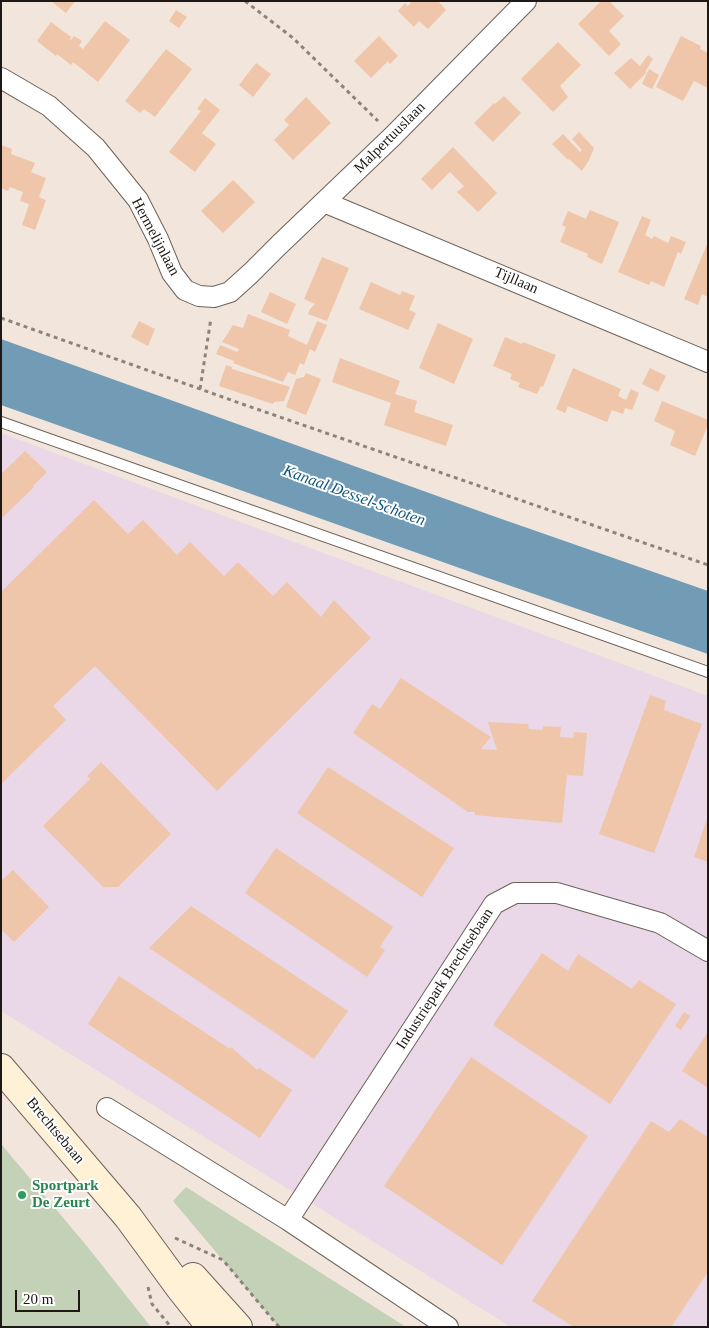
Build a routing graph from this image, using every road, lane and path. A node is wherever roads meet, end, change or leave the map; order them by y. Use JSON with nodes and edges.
{"nodes":[{"id":1,"x":244,"y":1,"type":"edge"},
{"id":2,"x":526,"y":1,"type":"edge"},
{"id":3,"x":1,"y":78,"type":"edge"},
{"id":4,"x":393,"y":136,"type":"junction"},
{"id":5,"x":324,"y":202,"type":"junction"},
{"id":6,"x":214,"y":297,"type":"junction"},
{"id":7,"x":1,"y":318,"type":"edge"},
{"id":8,"x":708,"y":362,"type":"edge"},
{"id":9,"x":200,"y":389,"type":"junction"},
{"id":10,"x":1,"y":422,"type":"edge"},
{"id":11,"x":708,"y":565,"type":"edge"},
{"id":12,"x":708,"y":672,"type":"edge"},
{"id":13,"x":708,"y":951,"type":"edge"},
{"id":14,"x":1,"y":1068,"type":"edge"},
{"id":15,"x":107,"y":1108,"type":"dead end"},
{"id":16,"x":128,"y":1217,"type":"junction"},
{"id":17,"x":288,"y":1220,"type":"junction"},
{"id":18,"x":211,"y":1327,"type":"edge"},
{"id":19,"x":238,"y":1327,"type":"edge"},
{"id":20,"x":448,"y":1327,"type":"edge"}],
"edges":[{"from":1,"to":4,"type":"path"},
{"from":2,"to":4,"type":"street","name":"Malpertuuslaan"},
{"from":3,"to":6,"type":"street","name":"Hermelijnlaan"},
{"from":4,"to":5,"type":"street","name":"Malpertuuslaan"},
{"from":5,"to":6,"type":"street","name":"Malpertuuslaan"},
{"from":5,"to":8,"type":"street","name":"Tijllaan"},
{"from":6,"to":9,"type":"path"},
{"from":7,"to":9,"type":"path"},
{"from":9,"to":11,"type":"path"},
{"from":10,"to":12,"type":"lane"},
{"from":13,"to":17,"type":"street","name":"Industriepark Brechtsebaan"},
{"from":14,"to":16,"type":"main road","name":"Brechtsebaan"},
{"from":15,"to":17,"type":"street"},
{"from":16,"to":18,"type":"main road","name":"Brechtsebaan"},
{"from":16,"to":19,"type":"main road","name":"Brechtsebaan"},
{"from":17,"to":20,"type":"street"}]}
